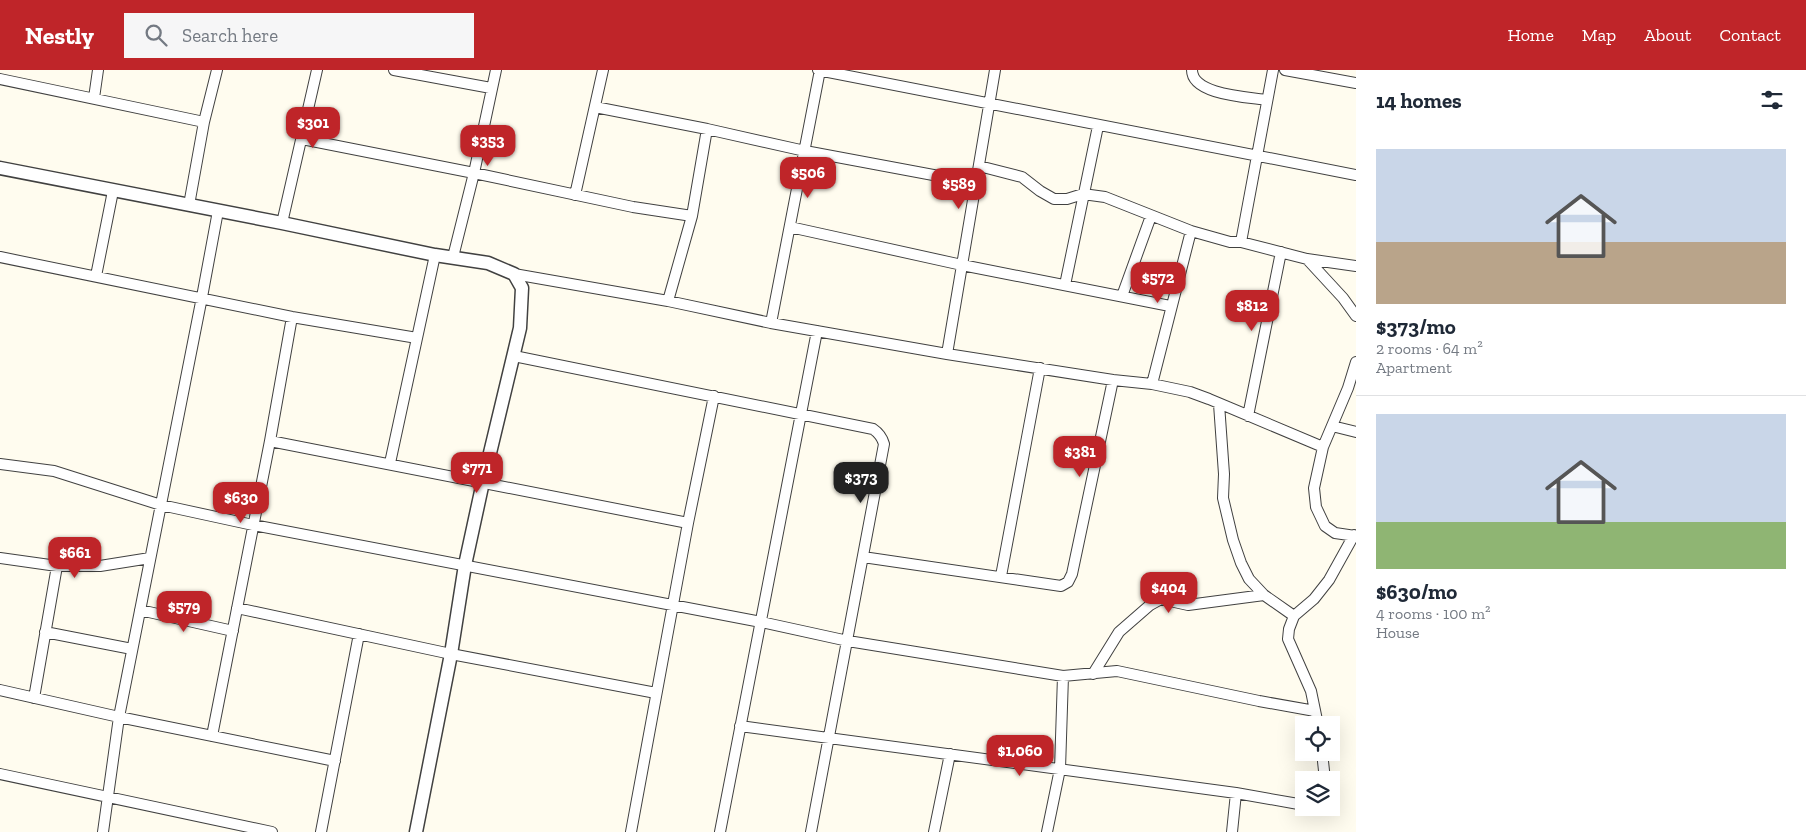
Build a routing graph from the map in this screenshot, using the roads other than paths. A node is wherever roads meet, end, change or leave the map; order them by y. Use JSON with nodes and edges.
{"nodes":[{"id":1,"x":98,"y":70,"type":"edge"},
{"id":2,"x":217,"y":70,"type":"edge"},
{"id":3,"x":317,"y":70,"type":"edge"},
{"id":4,"x":394,"y":70,"type":"edge"},
{"id":5,"x":496,"y":70,"type":"edge"},
{"id":6,"x":603,"y":70,"type":"edge"},
{"id":7,"x":820,"y":70,"type":"edge"},
{"id":8,"x":995,"y":70,"type":"edge"},
{"id":9,"x":1192,"y":70,"type":"edge"},
{"id":10,"x":1273,"y":70,"type":"edge"},
{"id":11,"x":1285,"y":70,"type":"edge"},
{"id":12,"x":0,"y":79,"type":"edge"},
{"id":13,"x":1356,"y":83,"type":"edge"},
{"id":14,"x":492,"y":88,"type":"junction"},
{"id":15,"x":94,"y":98,"type":"junction"},
{"id":16,"x":1267,"y":100,"type":"junction"},
{"id":17,"x":989,"y":104,"type":"junction"},
{"id":18,"x":595,"y":107,"type":"junction"},
{"id":19,"x":204,"y":122,"type":"junction"},
{"id":20,"x":1098,"y":126,"type":"junction"},
{"id":21,"x":707,"y":129,"type":"junction"},
{"id":22,"x":302,"y":139,"type":"junction"},
{"id":23,"x":805,"y":151,"type":"junction"},
{"id":24,"x":1256,"y":156,"type":"junction"},
{"id":25,"x":979,"y":166,"type":"junction"},
{"id":26,"x":0,"y":168,"type":"edge"},
{"id":27,"x":474,"y":173,"type":"junction"},
{"id":28,"x":1356,"y":175,"type":"edge"},
{"id":29,"x":976,"y":183,"type":"junction"},
{"id":30,"x":113,"y":191,"type":"junction"},
{"id":31,"x":1083,"y":194,"type":"junction"},
{"id":32,"x":575,"y":195,"type":"junction"},
{"id":33,"x":189,"y":205,"type":"junction"},
{"id":34,"x":218,"y":210,"type":"junction"},
{"id":35,"x":692,"y":216,"type":"junction"},
{"id":36,"x":1151,"y":216,"type":"junction"},
{"id":37,"x":282,"y":223,"type":"junction"},
{"id":38,"x":790,"y":227,"type":"junction"},
{"id":39,"x":1191,"y":231,"type":"junction"},
{"id":40,"x":1241,"y":242,"type":"junction"},
{"id":41,"x":1282,"y":252,"type":"junction"},
{"id":42,"x":435,"y":255,"type":"junction"},
{"id":43,"x":0,"y":257,"type":"edge"},
{"id":44,"x":453,"y":257,"type":"junction"},
{"id":45,"x":1308,"y":259,"type":"junction"},
{"id":46,"x":962,"y":264,"type":"junction"},
{"id":47,"x":1356,"y":266,"type":"edge"},
{"id":48,"x":514,"y":274,"type":"junction"},
{"id":49,"x":96,"y":276,"type":"junction"},
{"id":50,"x":1064,"y":285,"type":"junction"},
{"id":51,"x":1122,"y":296,"type":"junction"},
{"id":52,"x":202,"y":297,"type":"junction"},
{"id":53,"x":668,"y":301,"type":"junction"},
{"id":54,"x":1170,"y":306,"type":"junction"},
{"id":55,"x":1356,"y":316,"type":"edge"},
{"id":56,"x":292,"y":317,"type":"junction"},
{"id":57,"x":771,"y":323,"type":"junction"},
{"id":58,"x":817,"y":331,"type":"junction"},
{"id":59,"x":417,"y":338,"type":"junction"},
{"id":60,"x":947,"y":354,"type":"junction"},
{"id":61,"x":514,"y":356,"type":"junction"},
{"id":62,"x":1356,"y":362,"type":"edge"},
{"id":63,"x":1040,"y":368,"type":"junction"},
{"id":64,"x":1113,"y":380,"type":"junction"},
{"id":65,"x":1152,"y":384,"type":"junction"},
{"id":66,"x":714,"y":396,"type":"junction"},
{"id":67,"x":1220,"y":404,"type":"junction"},
{"id":68,"x":801,"y":413,"type":"junction"},
{"id":69,"x":1248,"y":416,"type":"junction"},
{"id":70,"x":1332,"y":426,"type":"junction"},
{"id":71,"x":1356,"y":432,"type":"edge"},
{"id":72,"x":270,"y":440,"type":"junction"},
{"id":73,"x":1323,"y":447,"type":"junction"},
{"id":74,"x":390,"y":463,"type":"junction"},
{"id":75,"x":0,"y":464,"type":"edge"},
{"id":76,"x":483,"y":482,"type":"junction"},
{"id":77,"x":161,"y":505,"type":"junction"},
{"id":78,"x":688,"y":524,"type":"junction"},
{"id":79,"x":253,"y":525,"type":"junction"},
{"id":80,"x":1355,"y":536,"type":"edge"},
{"id":81,"x":863,"y":557,"type":"junction"},
{"id":82,"x":0,"y":558,"type":"edge"},
{"id":83,"x":150,"y":558,"type":"junction"},
{"id":84,"x":465,"y":565,"type":"junction"},
{"id":85,"x":57,"y":566,"type":"junction"},
{"id":86,"x":1001,"y":576,"type":"junction"},
{"id":87,"x":1264,"y":595,"type":"junction"},
{"id":88,"x":674,"y":606,"type":"junction"},
{"id":89,"x":237,"y":608,"type":"junction"},
{"id":90,"x":140,"y":610,"type":"junction"},
{"id":91,"x":1294,"y":616,"type":"junction"},
{"id":92,"x":762,"y":622,"type":"junction"},
{"id":93,"x":233,"y":631,"type":"junction"},
{"id":94,"x":45,"y":632,"type":"junction"},
{"id":95,"x":359,"y":634,"type":"junction"},
{"id":96,"x":848,"y":641,"type":"junction"},
{"id":97,"x":132,"y":648,"type":"junction"},
{"id":98,"x":450,"y":654,"type":"junction"},
{"id":99,"x":1093,"y":674,"type":"junction"},
{"id":100,"x":1063,"y":676,"type":"junction"},
{"id":101,"x":0,"y":690,"type":"edge"},
{"id":102,"x":656,"y":693,"type":"junction"},
{"id":103,"x":34,"y":698,"type":"junction"},
{"id":104,"x":1315,"y":712,"type":"junction"},
{"id":105,"x":1316,"y":716,"type":"edge"},
{"id":106,"x":119,"y":717,"type":"junction"},
{"id":107,"x":740,"y":726,"type":"junction"},
{"id":108,"x":212,"y":736,"type":"junction"},
{"id":109,"x":828,"y":738,"type":"junction"},
{"id":110,"x":950,"y":754,"type":"junction"},
{"id":111,"x":335,"y":761,"type":"junction"},
{"id":112,"x":1060,"y":769,"type":"junction"},
{"id":113,"x":0,"y":774,"type":"edge"},
{"id":114,"x":1236,"y":793,"type":"junction"},
{"id":115,"x":106,"y":797,"type":"junction"},
{"id":116,"x":1295,"y":803,"type":"edge"},
{"id":117,"x":103,"y":832,"type":"edge"},
{"id":118,"x":272,"y":832,"type":"edge"},
{"id":119,"x":321,"y":832,"type":"edge"},
{"id":120,"x":416,"y":832,"type":"edge"},
{"id":121,"x":631,"y":832,"type":"edge"},
{"id":122,"x":721,"y":832,"type":"edge"},
{"id":123,"x":811,"y":832,"type":"edge"},
{"id":124,"x":934,"y":832,"type":"edge"},
{"id":125,"x":1047,"y":832,"type":"edge"},
{"id":126,"x":1232,"y":832,"type":"edge"}],
"edges":[{"from":1,"to":15,"type":"street"},
{"from":2,"to":19,"type":"street"},
{"from":3,"to":22,"type":"street"},
{"from":4,"to":14,"type":"street"},
{"from":5,"to":14,"type":"street"},
{"from":6,"to":18,"type":"street"},
{"from":7,"to":17,"type":"street"},
{"from":7,"to":23,"type":"street"},
{"from":8,"to":17,"type":"street"},
{"from":9,"to":16,"type":"street"},
{"from":10,"to":16,"type":"street"},
{"from":11,"to":13,"type":"street"},
{"from":12,"to":15,"type":"street"},
{"from":14,"to":27,"type":"street"},
{"from":15,"to":19,"type":"street"},
{"from":16,"to":24,"type":"street"},
{"from":17,"to":20,"type":"street"},
{"from":17,"to":25,"type":"street"},
{"from":18,"to":21,"type":"street"},
{"from":18,"to":32,"type":"street"},
{"from":19,"to":33,"type":"street"},
{"from":20,"to":24,"type":"street"},
{"from":20,"to":31,"type":"street"},
{"from":21,"to":23,"type":"street"},
{"from":21,"to":35,"type":"street"},
{"from":22,"to":27,"type":"street"},
{"from":22,"to":37,"type":"street"},
{"from":23,"to":29,"type":"street"},
{"from":23,"to":38,"type":"street"},
{"from":24,"to":28,"type":"street"},
{"from":24,"to":40,"type":"street"},
{"from":25,"to":29,"type":"street"},
{"from":25,"to":31,"type":"street"},
{"from":26,"to":30,"type":"street"},
{"from":27,"to":32,"type":"street"},
{"from":27,"to":44,"type":"street"},
{"from":29,"to":46,"type":"street"},
{"from":30,"to":33,"type":"street"},
{"from":30,"to":49,"type":"street"},
{"from":31,"to":36,"type":"street"},
{"from":31,"to":50,"type":"street"},
{"from":32,"to":35,"type":"street"},
{"from":33,"to":34,"type":"street"},
{"from":34,"to":37,"type":"street"},
{"from":34,"to":52,"type":"street"},
{"from":35,"to":53,"type":"street"},
{"from":36,"to":39,"type":"street"},
{"from":36,"to":51,"type":"street"},
{"from":37,"to":42,"type":"street"},
{"from":38,"to":46,"type":"street"},
{"from":38,"to":57,"type":"street"},
{"from":39,"to":40,"type":"street"},
{"from":39,"to":54,"type":"street"},
{"from":40,"to":41,"type":"street"},
{"from":41,"to":45,"type":"street"},
{"from":41,"to":69,"type":"street"},
{"from":42,"to":44,"type":"street"},
{"from":42,"to":59,"type":"street"},
{"from":43,"to":49,"type":"street"},
{"from":44,"to":48,"type":"street"},
{"from":45,"to":47,"type":"street"},
{"from":45,"to":55,"type":"street"},
{"from":46,"to":50,"type":"street"},
{"from":46,"to":60,"type":"street"},
{"from":48,"to":53,"type":"street"},
{"from":48,"to":61,"type":"street"},
{"from":49,"to":52,"type":"street"},
{"from":50,"to":51,"type":"street"},
{"from":51,"to":54,"type":"street"},
{"from":52,"to":56,"type":"street"},
{"from":52,"to":77,"type":"street"},
{"from":53,"to":57,"type":"street"},
{"from":54,"to":65,"type":"street"},
{"from":56,"to":59,"type":"street"},
{"from":56,"to":72,"type":"street"},
{"from":57,"to":58,"type":"street"},
{"from":58,"to":60,"type":"street"},
{"from":58,"to":68,"type":"street"},
{"from":59,"to":74,"type":"street"},
{"from":60,"to":63,"type":"street"},
{"from":61,"to":66,"type":"street"},
{"from":61,"to":76,"type":"street"},
{"from":62,"to":70,"type":"street"},
{"from":63,"to":64,"type":"street"},
{"from":63,"to":86,"type":"street"},
{"from":64,"to":65,"type":"street"},
{"from":64,"to":86,"type":"street"},
{"from":65,"to":67,"type":"street"},
{"from":66,"to":68,"type":"street"},
{"from":66,"to":78,"type":"street"},
{"from":67,"to":69,"type":"street"},
{"from":67,"to":87,"type":"street"},
{"from":68,"to":81,"type":"street"},
{"from":68,"to":92,"type":"street"},
{"from":69,"to":73,"type":"street"},
{"from":70,"to":71,"type":"street"},
{"from":70,"to":73,"type":"street"},
{"from":72,"to":74,"type":"street"},
{"from":72,"to":79,"type":"street"},
{"from":73,"to":80,"type":"street"},
{"from":74,"to":76,"type":"street"},
{"from":75,"to":77,"type":"street"},
{"from":76,"to":78,"type":"street"},
{"from":76,"to":84,"type":"street"},
{"from":77,"to":79,"type":"street"},
{"from":77,"to":83,"type":"street"},
{"from":78,"to":88,"type":"street"},
{"from":79,"to":84,"type":"street"},
{"from":79,"to":89,"type":"street"},
{"from":80,"to":91,"type":"street"},
{"from":81,"to":86,"type":"street"},
{"from":81,"to":96,"type":"street"},
{"from":82,"to":85,"type":"street"},
{"from":83,"to":85,"type":"street"},
{"from":83,"to":90,"type":"street"},
{"from":84,"to":88,"type":"street"},
{"from":84,"to":98,"type":"street"},
{"from":85,"to":94,"type":"street"},
{"from":87,"to":91,"type":"street"},
{"from":87,"to":99,"type":"street"},
{"from":88,"to":92,"type":"street"},
{"from":88,"to":102,"type":"street"},
{"from":89,"to":93,"type":"street"},
{"from":89,"to":95,"type":"street"},
{"from":90,"to":93,"type":"street"},
{"from":90,"to":97,"type":"street"},
{"from":91,"to":104,"type":"street"},
{"from":92,"to":96,"type":"street"},
{"from":92,"to":107,"type":"street"},
{"from":93,"to":108,"type":"street"},
{"from":94,"to":97,"type":"street"},
{"from":94,"to":103,"type":"street"},
{"from":95,"to":98,"type":"street"},
{"from":95,"to":111,"type":"street"},
{"from":96,"to":100,"type":"street"},
{"from":96,"to":109,"type":"street"},
{"from":97,"to":106,"type":"street"},
{"from":98,"to":102,"type":"street"},
{"from":98,"to":120,"type":"street"},
{"from":99,"to":100,"type":"street"},
{"from":99,"to":104,"type":"street"},
{"from":100,"to":112,"type":"street"},
{"from":101,"to":103,"type":"street"},
{"from":102,"to":121,"type":"street"},
{"from":103,"to":106,"type":"street"},
{"from":104,"to":105,"type":"street"},
{"from":106,"to":108,"type":"street"},
{"from":106,"to":115,"type":"street"},
{"from":107,"to":109,"type":"street"},
{"from":107,"to":122,"type":"street"},
{"from":108,"to":111,"type":"street"},
{"from":109,"to":110,"type":"street"},
{"from":109,"to":123,"type":"street"},
{"from":110,"to":112,"type":"street"},
{"from":110,"to":124,"type":"street"},
{"from":111,"to":119,"type":"street"},
{"from":112,"to":114,"type":"street"},
{"from":112,"to":125,"type":"street"},
{"from":113,"to":115,"type":"street"},
{"from":114,"to":116,"type":"street"},
{"from":114,"to":126,"type":"street"},
{"from":115,"to":117,"type":"street"},
{"from":115,"to":118,"type":"street"}]}
